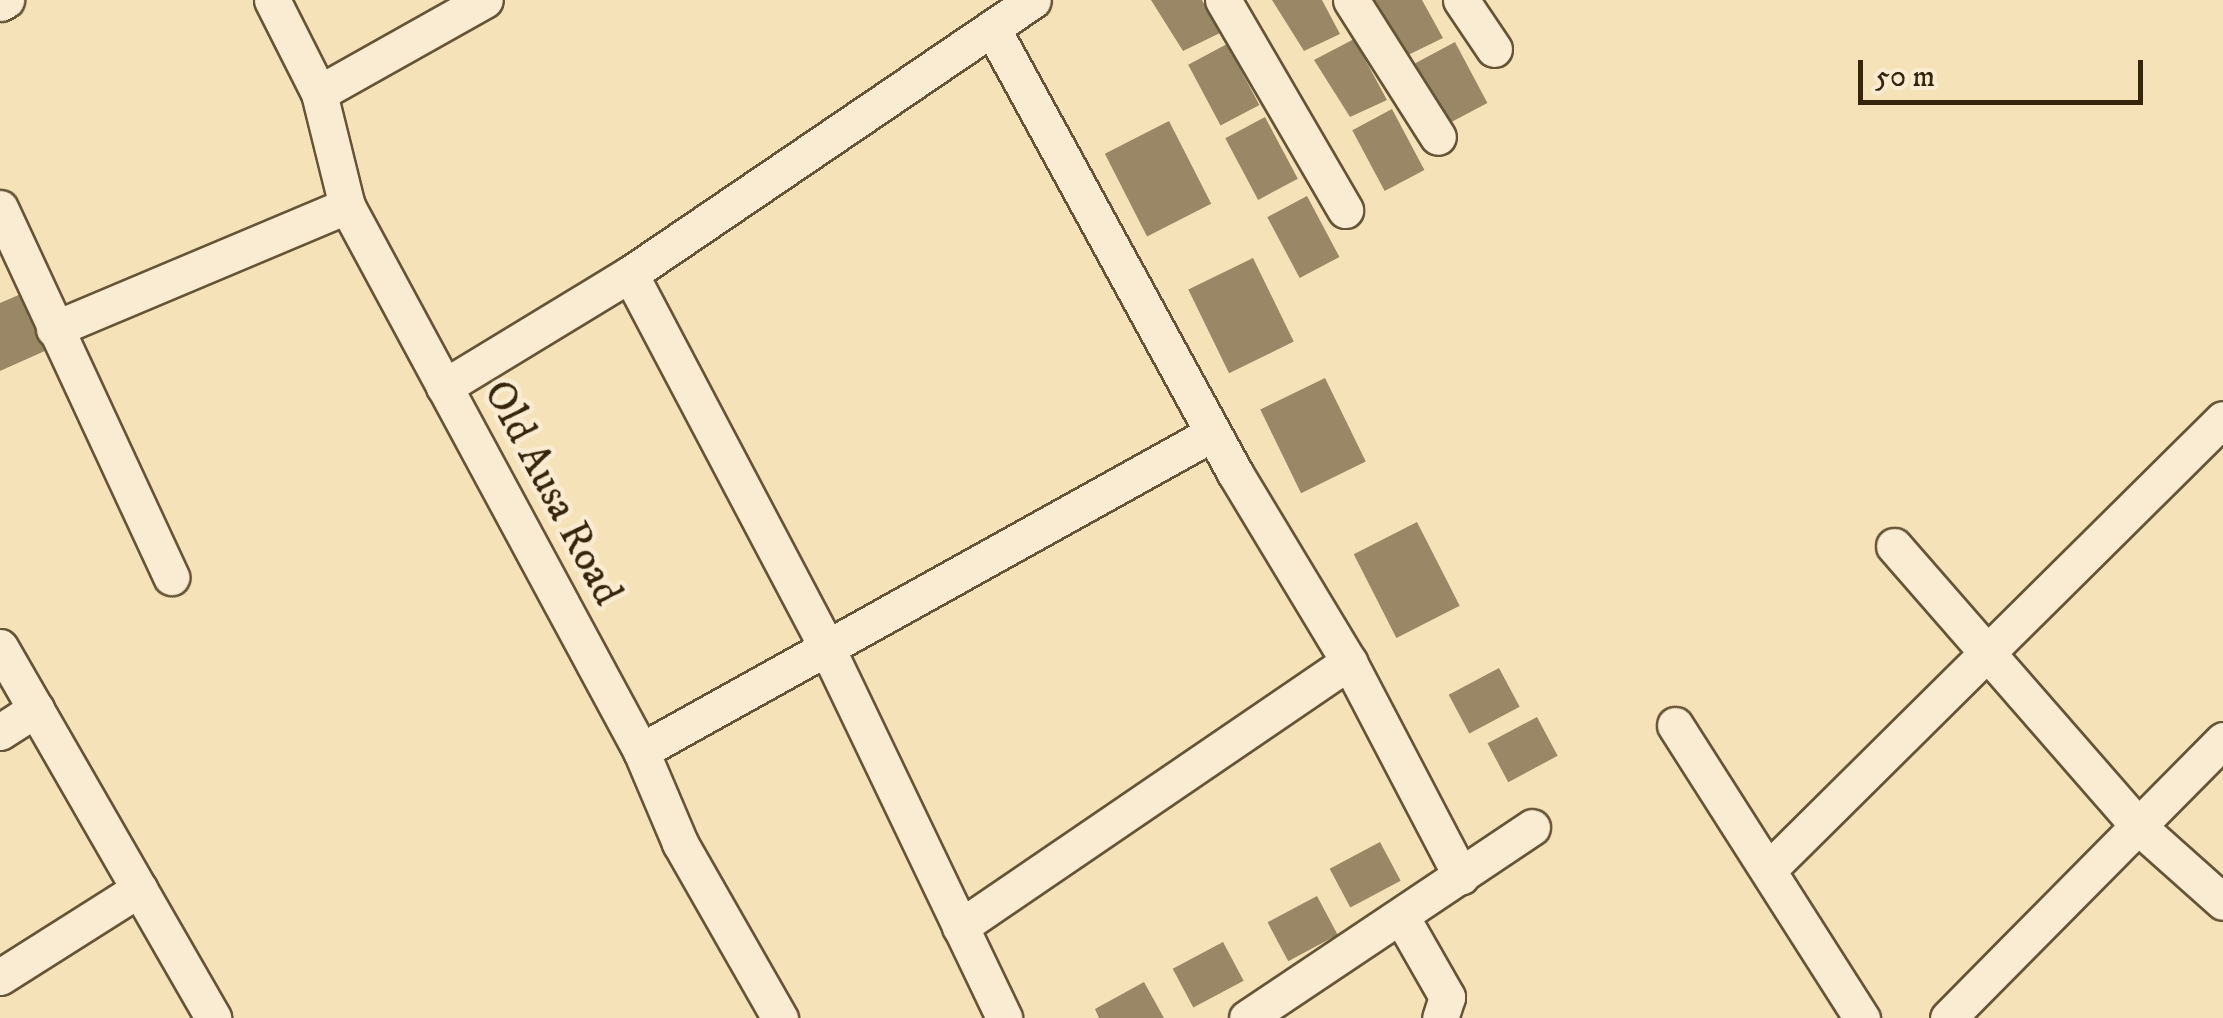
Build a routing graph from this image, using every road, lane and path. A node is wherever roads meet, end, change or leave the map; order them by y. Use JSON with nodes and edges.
{"nodes":[{"id":1,"x":272,"y":0,"type":"edge"},
{"id":2,"x":485,"y":0,"type":"edge"},
{"id":3,"x":1033,"y":0,"type":"edge"},
{"id":4,"x":1223,"y":0,"type":"edge"},
{"id":5,"x":1351,"y":0,"type":"edge"},
{"id":6,"x":1461,"y":0,"type":"edge"},
{"id":7,"x":992,"y":28,"type":"junction"},
{"id":8,"x":1494,"y":49,"type":"dead end"},
{"id":9,"x":319,"y":93,"type":"junction"},
{"id":10,"x":1438,"y":137,"type":"dead end"},
{"id":11,"x":347,"y":206,"type":"junction"},
{"id":12,"x":0,"y":208,"type":"edge"},
{"id":13,"x":1345,"y":210,"type":"dead end"},
{"id":14,"x":630,"y":274,"type":"junction"},
{"id":15,"x":54,"y":329,"type":"junction"},
{"id":16,"x":444,"y":387,"type":"junction"},
{"id":17,"x":2223,"y":419,"type":"edge"},
{"id":18,"x":1213,"y":433,"type":"junction"},
{"id":19,"x":1894,"y":546,"type":"dead end"},
{"id":20,"x":171,"y":576,"type":"dead end"},
{"id":21,"x":0,"y":647,"type":"edge"},
{"id":22,"x":827,"y":648,"type":"junction"},
{"id":23,"x":1986,"y":653,"type":"junction"},
{"id":24,"x":1349,"y":662,"type":"junction"},
{"id":25,"x":36,"y":708,"type":"junction"},
{"id":26,"x":1674,"y":726,"type":"dead end"},
{"id":27,"x":0,"y":732,"type":"edge"},
{"id":28,"x":2223,"y":740,"type":"edge"},
{"id":29,"x":641,"y":751,"type":"junction"},
{"id":30,"x":1532,"y":828,"type":"dead end"},
{"id":31,"x":2140,"y":828,"type":"junction"},
{"id":32,"x":1769,"y":869,"type":"junction"},
{"id":33,"x":1460,"y":876,"type":"junction"},
{"id":34,"x":139,"y":888,"type":"junction"},
{"id":35,"x":2223,"y":902,"type":"edge"},
{"id":36,"x":1402,"y":918,"type":"junction"},
{"id":37,"x":960,"y":927,"type":"junction"},
{"id":38,"x":0,"y":977,"type":"edge"},
{"id":39,"x":213,"y":1018,"type":"edge"},
{"id":40,"x":780,"y":1018,"type":"edge"},
{"id":41,"x":1004,"y":1018,"type":"edge"},
{"id":42,"x":1247,"y":1018,"type":"edge"},
{"id":43,"x":1440,"y":1018,"type":"edge"},
{"id":44,"x":1862,"y":1018,"type":"edge"},
{"id":45,"x":1948,"y":1018,"type":"edge"}],
"edges":[{"from":1,"to":9,"type":"street","name":"Old Ausa Road"},
{"from":2,"to":9,"type":"street"},
{"from":3,"to":7,"type":"street"},
{"from":4,"to":13,"type":"street"},
{"from":5,"to":10,"type":"street"},
{"from":6,"to":8,"type":"street"},
{"from":7,"to":14,"type":"street"},
{"from":7,"to":18,"type":"street"},
{"from":9,"to":11,"type":"street","name":"Old Ausa Road"},
{"from":11,"to":15,"type":"street"},
{"from":11,"to":16,"type":"street","name":"Old Ausa Road"},
{"from":12,"to":15,"type":"street"},
{"from":14,"to":16,"type":"street"},
{"from":14,"to":22,"type":"street"},
{"from":15,"to":20,"type":"street"},
{"from":16,"to":29,"type":"street","name":"Old Ausa Road"},
{"from":17,"to":23,"type":"street"},
{"from":18,"to":22,"type":"street"},
{"from":18,"to":24,"type":"street"},
{"from":19,"to":23,"type":"street"},
{"from":21,"to":25,"type":"street"},
{"from":22,"to":29,"type":"street"},
{"from":22,"to":37,"type":"street"},
{"from":23,"to":31,"type":"street"},
{"from":23,"to":32,"type":"street"},
{"from":24,"to":33,"type":"street"},
{"from":24,"to":37,"type":"street"},
{"from":25,"to":27,"type":"street"},
{"from":25,"to":34,"type":"street"},
{"from":26,"to":32,"type":"street"},
{"from":28,"to":31,"type":"street"},
{"from":29,"to":40,"type":"street","name":"Old Ausa Road"},
{"from":30,"to":33,"type":"street"},
{"from":31,"to":35,"type":"street"},
{"from":31,"to":45,"type":"street"},
{"from":32,"to":44,"type":"street"},
{"from":33,"to":36,"type":"street"},
{"from":34,"to":38,"type":"street"},
{"from":34,"to":39,"type":"street"},
{"from":36,"to":42,"type":"street"},
{"from":36,"to":43,"type":"street"},
{"from":37,"to":41,"type":"street"}]}
